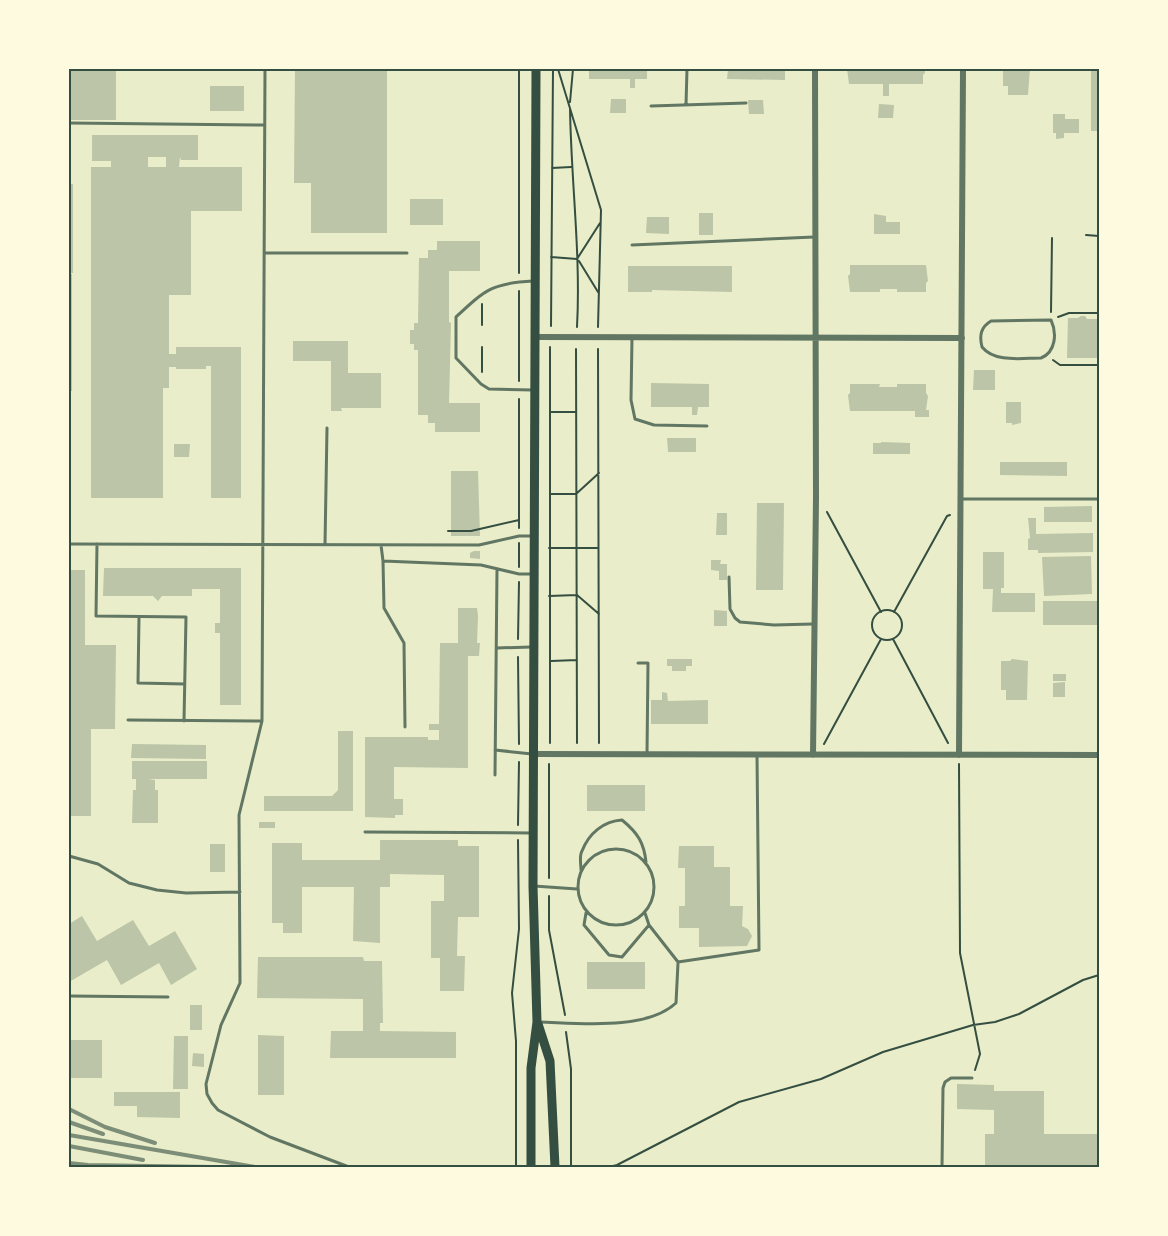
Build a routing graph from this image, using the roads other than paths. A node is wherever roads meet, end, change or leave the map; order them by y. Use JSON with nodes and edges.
{"nodes":[{"id":1,"x":266,"y":69,"type":"edge"},
{"id":2,"x":536,"y":69,"type":"edge"},
{"id":3,"x":687,"y":69,"type":"edge"},
{"id":4,"x":815,"y":69,"type":"edge"},
{"id":5,"x":963,"y":69,"type":"edge"},
{"id":6,"x":746,"y":103,"type":"dead end"},
{"id":7,"x":686,"y":105,"type":"junction"},
{"id":8,"x":651,"y":106,"type":"dead end"},
{"id":9,"x":69,"y":123,"type":"edge"},
{"id":10,"x":265,"y":125,"type":"junction"},
{"id":11,"x":816,"y":237,"type":"junction"},
{"id":12,"x":632,"y":245,"type":"dead end"},
{"id":13,"x":265,"y":253,"type":"junction"},
{"id":14,"x":406,"y":253,"type":"dead end"},
{"id":15,"x":535,"y":281,"type":"junction"},
{"id":16,"x":632,"y":336,"type":"junction"},
{"id":17,"x":535,"y":337,"type":"junction"},
{"id":18,"x":816,"y":338,"type":"junction"},
{"id":19,"x":962,"y":338,"type":"junction"},
{"id":20,"x":1046,"y":356,"type":"joint"},
{"id":21,"x":534,"y":390,"type":"junction"},
{"id":22,"x":706,"y":426,"type":"dead end"},
{"id":23,"x":327,"y":428,"type":"dead end"},
{"id":24,"x":961,"y":499,"type":"junction"},
{"id":25,"x":1099,"y":499,"type":"edge"},
{"id":26,"x":534,"y":536,"type":"junction"},
{"id":27,"x":69,"y":544,"type":"edge"},
{"id":28,"x":97,"y":544,"type":"junction"},
{"id":29,"x":264,"y":544,"type":"junction"},
{"id":30,"x":325,"y":545,"type":"junction"},
{"id":31,"x":381,"y":545,"type":"junction"},
{"id":32,"x":383,"y":561,"type":"junction"},
{"id":33,"x":497,"y":569,"type":"junction"},
{"id":34,"x":533,"y":574,"type":"junction"},
{"id":35,"x":729,"y":577,"type":"dead end"},
{"id":36,"x":139,"y":616,"type":"junction"},
{"id":37,"x":814,"y":624,"type":"junction"},
{"id":38,"x":534,"y":647,"type":"junction"},
{"id":39,"x":497,"y":648,"type":"junction"},
{"id":40,"x":638,"y":663,"type":"dead end"},
{"id":41,"x":185,"y":684,"type":"junction"},
{"id":42,"x":128,"y":720,"type":"dead end"},
{"id":43,"x":184,"y":721,"type":"junction"},
{"id":44,"x":262,"y":721,"type":"junction"},
{"id":45,"x":405,"y":727,"type":"dead end"},
{"id":46,"x":495,"y":750,"type":"junction"},
{"id":47,"x":534,"y":754,"type":"junction"},
{"id":48,"x":647,"y":754,"type":"junction"},
{"id":49,"x":757,"y":754,"type":"junction"},
{"id":50,"x":813,"y":754,"type":"junction"},
{"id":51,"x":959,"y":755,"type":"junction"},
{"id":52,"x":1099,"y":755,"type":"edge"},
{"id":53,"x":495,"y":775,"type":"dead end"},
{"id":54,"x":364,"y":832,"type":"dead end"},
{"id":55,"x":533,"y":833,"type":"junction"},
{"id":56,"x":69,"y":856,"type":"edge"},
{"id":57,"x":647,"y":864,"type":"junction"},
{"id":58,"x":582,"y":870,"type":"junction"},
{"id":59,"x":533,"y":886,"type":"junction"},
{"id":60,"x":577,"y":889,"type":"junction"},
{"id":61,"x":240,"y":892,"type":"junction"},
{"id":62,"x":586,"y":913,"type":"junction"},
{"id":63,"x":645,"y":913,"type":"junction"},
{"id":64,"x":649,"y":925,"type":"junction"},
{"id":65,"x":678,"y":962,"type":"junction"},
{"id":66,"x":69,"y":996,"type":"edge"},
{"id":67,"x":168,"y":997,"type":"dead end"},
{"id":68,"x":537,"y":1022,"type":"junction"},
{"id":69,"x":972,"y":1078,"type":"road end"},
{"id":70,"x":349,"y":1167,"type":"edge"},
{"id":71,"x":531,"y":1167,"type":"edge"},
{"id":72,"x":555,"y":1167,"type":"edge"},
{"id":73,"x":942,"y":1167,"type":"edge"}],
"edges":[{"from":1,"to":10,"type":"lane"},
{"from":2,"to":15,"type":"main road"},
{"from":3,"to":7,"type":"lane"},
{"from":4,"to":11,"type":"street"},
{"from":5,"to":19,"type":"street"},
{"from":6,"to":7,"type":"lane"},
{"from":7,"to":8,"type":"lane"},
{"from":9,"to":10,"type":"lane"},
{"from":10,"to":13,"type":"lane"},
{"from":11,"to":12,"type":"lane"},
{"from":11,"to":18,"type":"street"},
{"from":13,"to":14,"type":"lane"},
{"from":13,"to":29,"type":"lane"},
{"from":15,"to":17,"type":"main road"},
{"from":15,"to":21,"type":"lane"},
{"from":16,"to":17,"type":"street"},
{"from":16,"to":18,"type":"street"},
{"from":16,"to":22,"type":"lane"},
{"from":17,"to":21,"type":"main road"},
{"from":18,"to":19,"type":"street"},
{"from":18,"to":37,"type":"street"},
{"from":19,"to":24,"type":"street"},
{"from":20,"to":20,"type":"lane"},
{"from":21,"to":26,"type":"main road"},
{"from":23,"to":30,"type":"lane"},
{"from":24,"to":25,"type":"lane"},
{"from":24,"to":51,"type":"street"},
{"from":26,"to":31,"type":"lane"},
{"from":26,"to":34,"type":"main road"},
{"from":27,"to":28,"type":"lane"},
{"from":28,"to":29,"type":"lane"},
{"from":28,"to":36,"type":"lane"},
{"from":29,"to":30,"type":"lane"},
{"from":29,"to":44,"type":"lane"},
{"from":30,"to":31,"type":"lane"},
{"from":31,"to":32,"type":"lane"},
{"from":32,"to":33,"type":"lane"},
{"from":32,"to":45,"type":"lane"},
{"from":33,"to":34,"type":"lane"},
{"from":33,"to":39,"type":"lane"},
{"from":34,"to":38,"type":"main road"},
{"from":35,"to":37,"type":"lane"},
{"from":36,"to":41,"type":"lane"},
{"from":36,"to":41,"type":"lane"},
{"from":37,"to":50,"type":"street"},
{"from":38,"to":39,"type":"lane"},
{"from":38,"to":47,"type":"main road"},
{"from":39,"to":46,"type":"lane"},
{"from":40,"to":48,"type":"lane"},
{"from":41,"to":43,"type":"lane"},
{"from":42,"to":43,"type":"lane"},
{"from":43,"to":44,"type":"lane"},
{"from":44,"to":61,"type":"lane"},
{"from":46,"to":47,"type":"lane"},
{"from":46,"to":53,"type":"lane"},
{"from":47,"to":48,"type":"street"},
{"from":47,"to":55,"type":"main road"},
{"from":48,"to":49,"type":"street"},
{"from":49,"to":50,"type":"street"},
{"from":49,"to":65,"type":"lane"},
{"from":50,"to":51,"type":"street"},
{"from":51,"to":52,"type":"street"},
{"from":54,"to":55,"type":"lane"},
{"from":55,"to":59,"type":"main road"},
{"from":56,"to":61,"type":"lane"},
{"from":57,"to":58,"type":"lane"},
{"from":57,"to":58,"type":"lane"},
{"from":57,"to":63,"type":"lane"},
{"from":58,"to":60,"type":"lane"},
{"from":59,"to":60,"type":"lane"},
{"from":59,"to":68,"type":"main road"},
{"from":60,"to":62,"type":"lane"},
{"from":61,"to":70,"type":"lane"},
{"from":62,"to":63,"type":"lane"},
{"from":62,"to":64,"type":"lane"},
{"from":63,"to":64,"type":"lane"},
{"from":64,"to":65,"type":"lane"},
{"from":65,"to":68,"type":"lane"},
{"from":66,"to":67,"type":"lane"},
{"from":68,"to":71,"type":"main road"},
{"from":68,"to":72,"type":"main road"},
{"from":69,"to":73,"type":"lane"}]}
